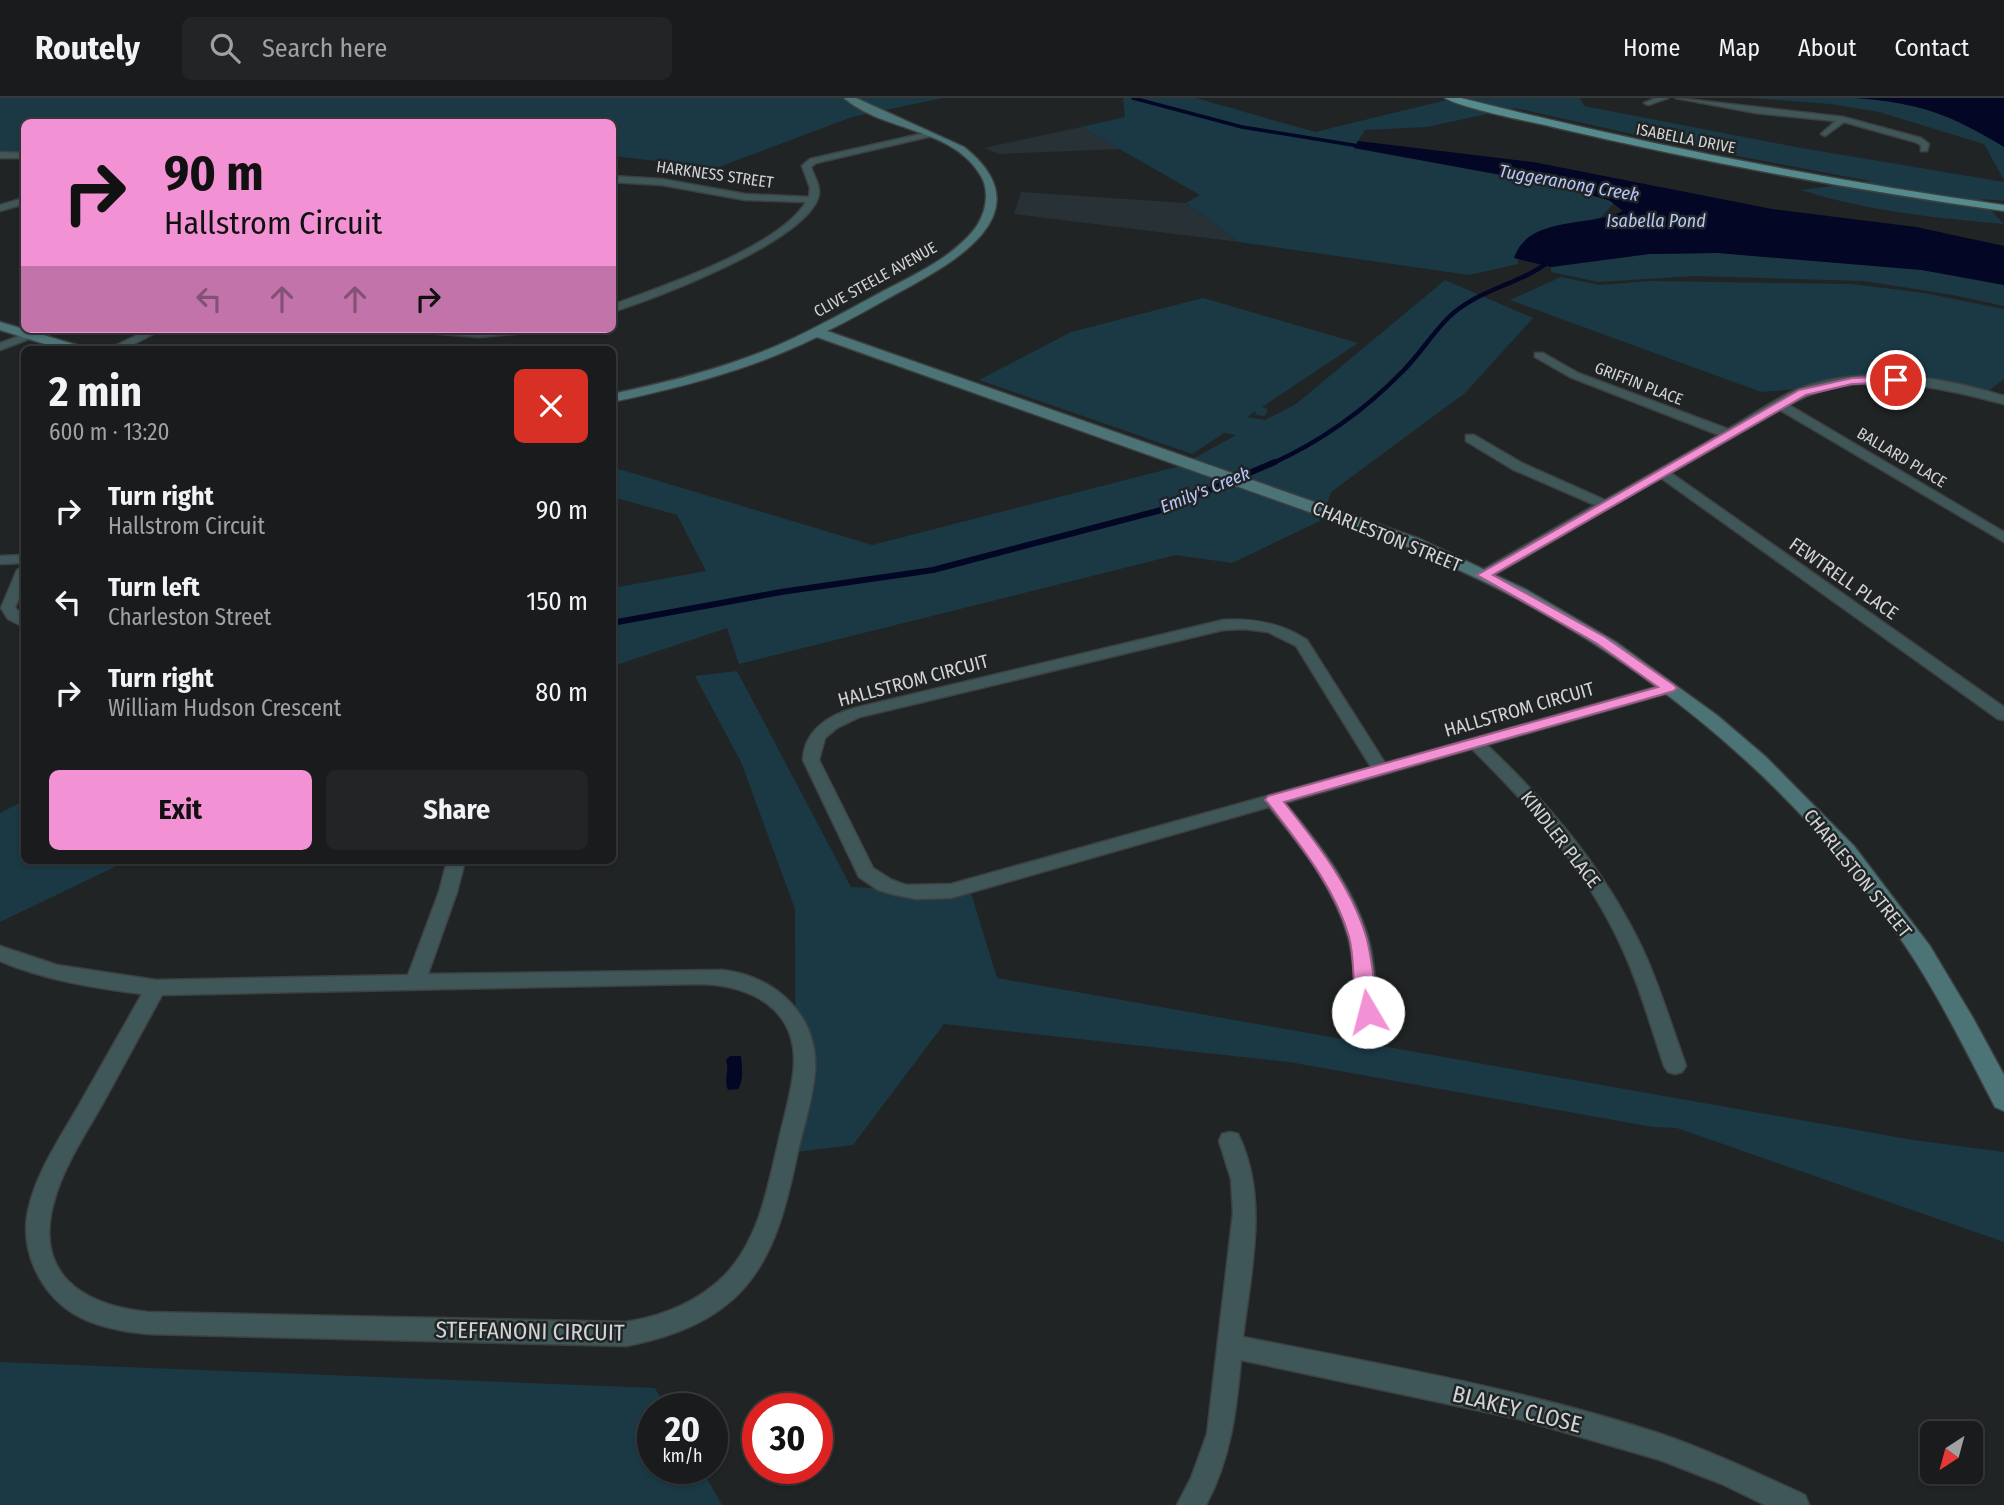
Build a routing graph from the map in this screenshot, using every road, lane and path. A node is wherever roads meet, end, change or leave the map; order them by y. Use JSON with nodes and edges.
{"nodes":[{"id":1,"x":849,"y":98,"type":"edge"},
{"id":2,"x":1450,"y":98,"type":"edge"},
{"id":3,"x":1664,"y":98,"type":"edge"},
{"id":4,"x":1680,"y":98,"type":"edge"},
{"id":5,"x":1648,"y":103,"type":"dead end"},
{"id":6,"x":1746,"y":109,"type":"junction"},
{"id":7,"x":1843,"y":119,"type":"junction"},
{"id":8,"x":1735,"y":120,"type":"dead end"},
{"id":9,"x":929,"y":134,"type":"junction"},
{"id":10,"x":1825,"y":134,"type":"dead end"},
{"id":11,"x":1924,"y":149,"type":"dead end"},
{"id":12,"x":0,"y":155,"type":"edge"},
{"id":13,"x":21,"y":156,"type":"edge"},
{"id":14,"x":616,"y":179,"type":"edge"},
{"id":15,"x":813,"y":200,"type":"junction"},
{"id":16,"x":21,"y":202,"type":"edge"},
{"id":17,"x":2004,"y":206,"type":"edge"},
{"id":18,"x":0,"y":208,"type":"edge"},
{"id":19,"x":616,"y":307,"type":"edge"},
{"id":20,"x":0,"y":326,"type":"edge"},
{"id":21,"x":21,"y":332,"type":"edge"},
{"id":22,"x":816,"y":332,"type":"junction"},
{"id":23,"x":23,"y":333,"type":"edge"},
{"id":24,"x":149,"y":333,"type":"edge"},
{"id":25,"x":466,"y":333,"type":"edge"},
{"id":26,"x":490,"y":333,"type":"edge"},
{"id":27,"x":30,"y":335,"type":"junction"},
{"id":28,"x":65,"y":346,"type":"edge"},
{"id":29,"x":122,"y":346,"type":"edge"},
{"id":30,"x":0,"y":347,"type":"edge"},
{"id":31,"x":1539,"y":355,"type":"dead end"},
{"id":32,"x":616,"y":397,"type":"edge"},
{"id":33,"x":2004,"y":400,"type":"edge"},
{"id":34,"x":1781,"y":405,"type":"junction"},
{"id":35,"x":1729,"y":434,"type":"junction"},
{"id":36,"x":1470,"y":438,"type":"dead end"},
{"id":37,"x":1662,"y":473,"type":"junction"},
{"id":38,"x":1606,"y":505,"type":"junction"},
{"id":39,"x":2004,"y":538,"type":"edge"},
{"id":40,"x":21,"y":559,"type":"edge"},
{"id":41,"x":0,"y":561,"type":"edge"},
{"id":42,"x":1484,"y":575,"type":"junction"},
{"id":43,"x":21,"y":576,"type":"edge"},
{"id":44,"x":21,"y":620,"type":"edge"},
{"id":45,"x":1669,"y":688,"type":"junction"},
{"id":46,"x":2004,"y":715,"type":"edge"},
{"id":47,"x":1475,"y":743,"type":"junction"},
{"id":48,"x":1381,"y":769,"type":"junction"},
{"id":49,"x":1273,"y":800,"type":"junction"},
{"id":50,"x":455,"y":864,"type":"edge"},
{"id":51,"x":0,"y":953,"type":"edge"},
{"id":52,"x":415,"y":983,"type":"junction"},
{"id":53,"x":156,"y":988,"type":"junction"},
{"id":54,"x":1368,"y":1012,"type":"dead end"},
{"id":55,"x":1675,"y":1066,"type":"dead end"},
{"id":56,"x":2004,"y":1100,"type":"edge"},
{"id":57,"x":1230,"y":1141,"type":"dead end"},
{"id":58,"x":1230,"y":1346,"type":"junction"},
{"id":59,"x":1191,"y":1505,"type":"edge"},
{"id":60,"x":1795,"y":1505,"type":"edge"}],
"edges":[{"from":1,"to":9,"type":"street","name":"CLIVE STEELE AVENUE"},
{"from":2,"to":17,"type":"main road","name":"ISABELLA DRIVE"},
{"from":3,"to":5,"type":"street"},
{"from":4,"to":6,"type":"street"},
{"from":6,"to":7,"type":"street"},
{"from":6,"to":8,"type":"street"},
{"from":7,"to":10,"type":"street"},
{"from":7,"to":11,"type":"street"},
{"from":9,"to":15,"type":"street"},
{"from":9,"to":22,"type":"street","name":"CLIVE STEELE AVENUE"},
{"from":12,"to":13,"type":"street"},
{"from":14,"to":15,"type":"street","name":"HARKNESS STREET"},
{"from":15,"to":19,"type":"street"},
{"from":16,"to":18,"type":"street"},
{"from":20,"to":21,"type":"street"},
{"from":22,"to":32,"type":"street","name":"CLIVE STEELE AVENUE"},
{"from":22,"to":42,"type":"street","name":"CHARLESTON STREET"},
{"from":23,"to":27,"type":"street"},
{"from":24,"to":29,"type":"street"},
{"from":25,"to":26,"type":"street"},
{"from":27,"to":28,"type":"street"},
{"from":27,"to":30,"type":"street"},
{"from":31,"to":35,"type":"street","name":"GRIFFIN PLACE"},
{"from":33,"to":34,"type":"street"},
{"from":34,"to":35,"type":"street"},
{"from":34,"to":39,"type":"street","name":"BALLARD PLACE"},
{"from":35,"to":37,"type":"street"},
{"from":36,"to":38,"type":"street"},
{"from":37,"to":38,"type":"street"},
{"from":37,"to":46,"type":"street","name":"FEWTRELL PLACE"},
{"from":38,"to":42,"type":"street"},
{"from":40,"to":41,"type":"street"},
{"from":42,"to":45,"type":"street","name":"CHARLESTON STREET"},
{"from":43,"to":44,"type":"street"},
{"from":45,"to":47,"type":"street","name":"HALLSTROM CIRCUIT"},
{"from":45,"to":56,"type":"street","name":"CHARLESTON STREET"},
{"from":47,"to":48,"type":"street","name":"HALLSTROM CIRCUIT"},
{"from":47,"to":55,"type":"street","name":"KINDLER PLACE"},
{"from":48,"to":49,"type":"street","name":"HALLSTROM CIRCUIT"},
{"from":48,"to":49,"type":"street","name":"HALLSTROM CIRCUIT"},
{"from":49,"to":54,"type":"street"},
{"from":50,"to":52,"type":"street"},
{"from":51,"to":53,"type":"street","name":"STEFFANONI CIRCUIT"},
{"from":52,"to":53,"type":"street","name":"STEFFANONI CIRCUIT"},
{"from":52,"to":53,"type":"street","name":"STEFFANONI CIRCUIT"},
{"from":57,"to":58,"type":"street"},
{"from":58,"to":59,"type":"street"},
{"from":58,"to":60,"type":"street","name":"BLAKEY CLOSE"}]}
